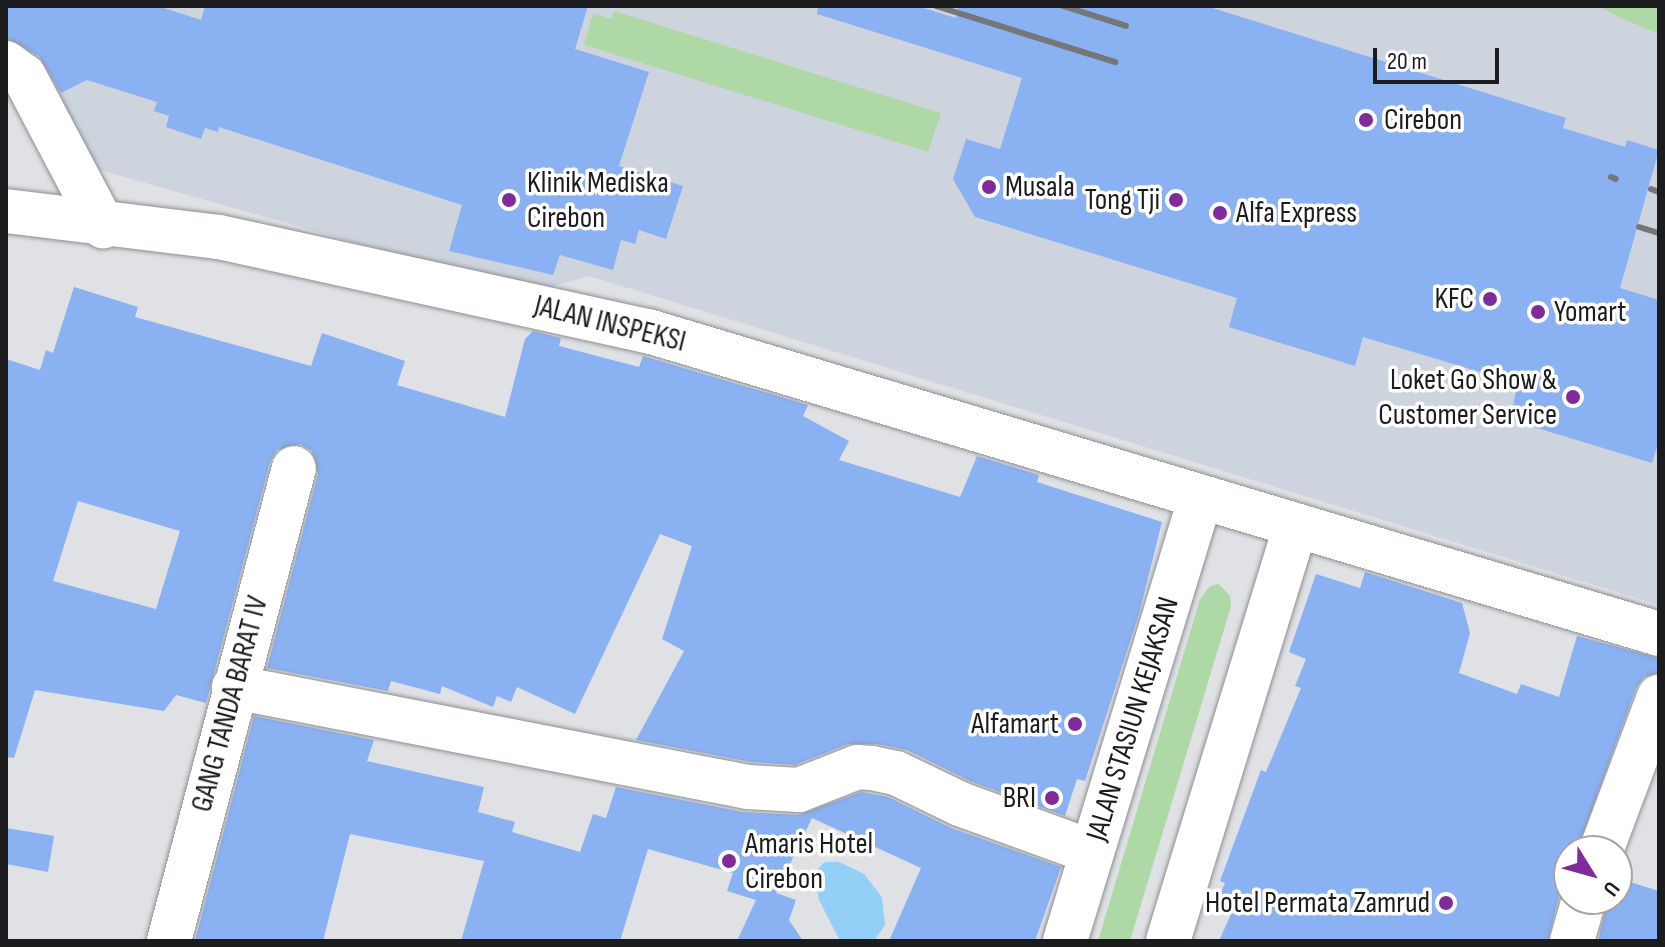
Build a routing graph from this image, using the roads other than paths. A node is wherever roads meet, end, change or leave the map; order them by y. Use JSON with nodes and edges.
{"nodes":[{"id":1,"x":6,"y":63,"type":"edge"},
{"id":2,"x":6,"y":211,"type":"edge"},
{"id":3,"x":103,"y":226,"type":"junction"},
{"id":4,"x":294,"y":468,"type":"dead end"},
{"id":5,"x":1201,"y":497,"type":"junction"},
{"id":6,"x":1296,"y":525,"type":"junction"},
{"id":7,"x":1659,"y":634,"type":"edge"},
{"id":8,"x":234,"y":687,"type":"junction"},
{"id":9,"x":1659,"y":697,"type":"edge"},
{"id":10,"x":1607,"y":835,"type":"edge"},
{"id":11,"x":1092,"y":852,"type":"junction"},
{"id":12,"x":1579,"y":915,"type":"edge"},
{"id":13,"x":169,"y":941,"type":"edge"},
{"id":14,"x":1065,"y":941,"type":"edge"},
{"id":15,"x":1168,"y":941,"type":"edge"},
{"id":16,"x":1572,"y":941,"type":"edge"}],
"edges":[{"from":1,"to":3,"type":"street"},
{"from":2,"to":3,"type":"street","name":"JALAN INSPEKSI"},
{"from":3,"to":5,"type":"street","name":"JALAN INSPEKSI"},
{"from":4,"to":8,"type":"street","name":"GANG TANDA BARAT IV"},
{"from":5,"to":6,"type":"street","name":"JALAN INSPEKSI"},
{"from":5,"to":11,"type":"street","name":"JALAN STASIUN KEJAKSAN"},
{"from":6,"to":7,"type":"street","name":"JALAN INSPEKSI"},
{"from":6,"to":15,"type":"street"},
{"from":8,"to":11,"type":"street"},
{"from":8,"to":13,"type":"street","name":"GANG TANDA BARAT IV"},
{"from":9,"to":10,"type":"street"},
{"from":11,"to":14,"type":"street","name":"JALAN STASIUN KEJAKSAN"},
{"from":12,"to":16,"type":"street"}]}
